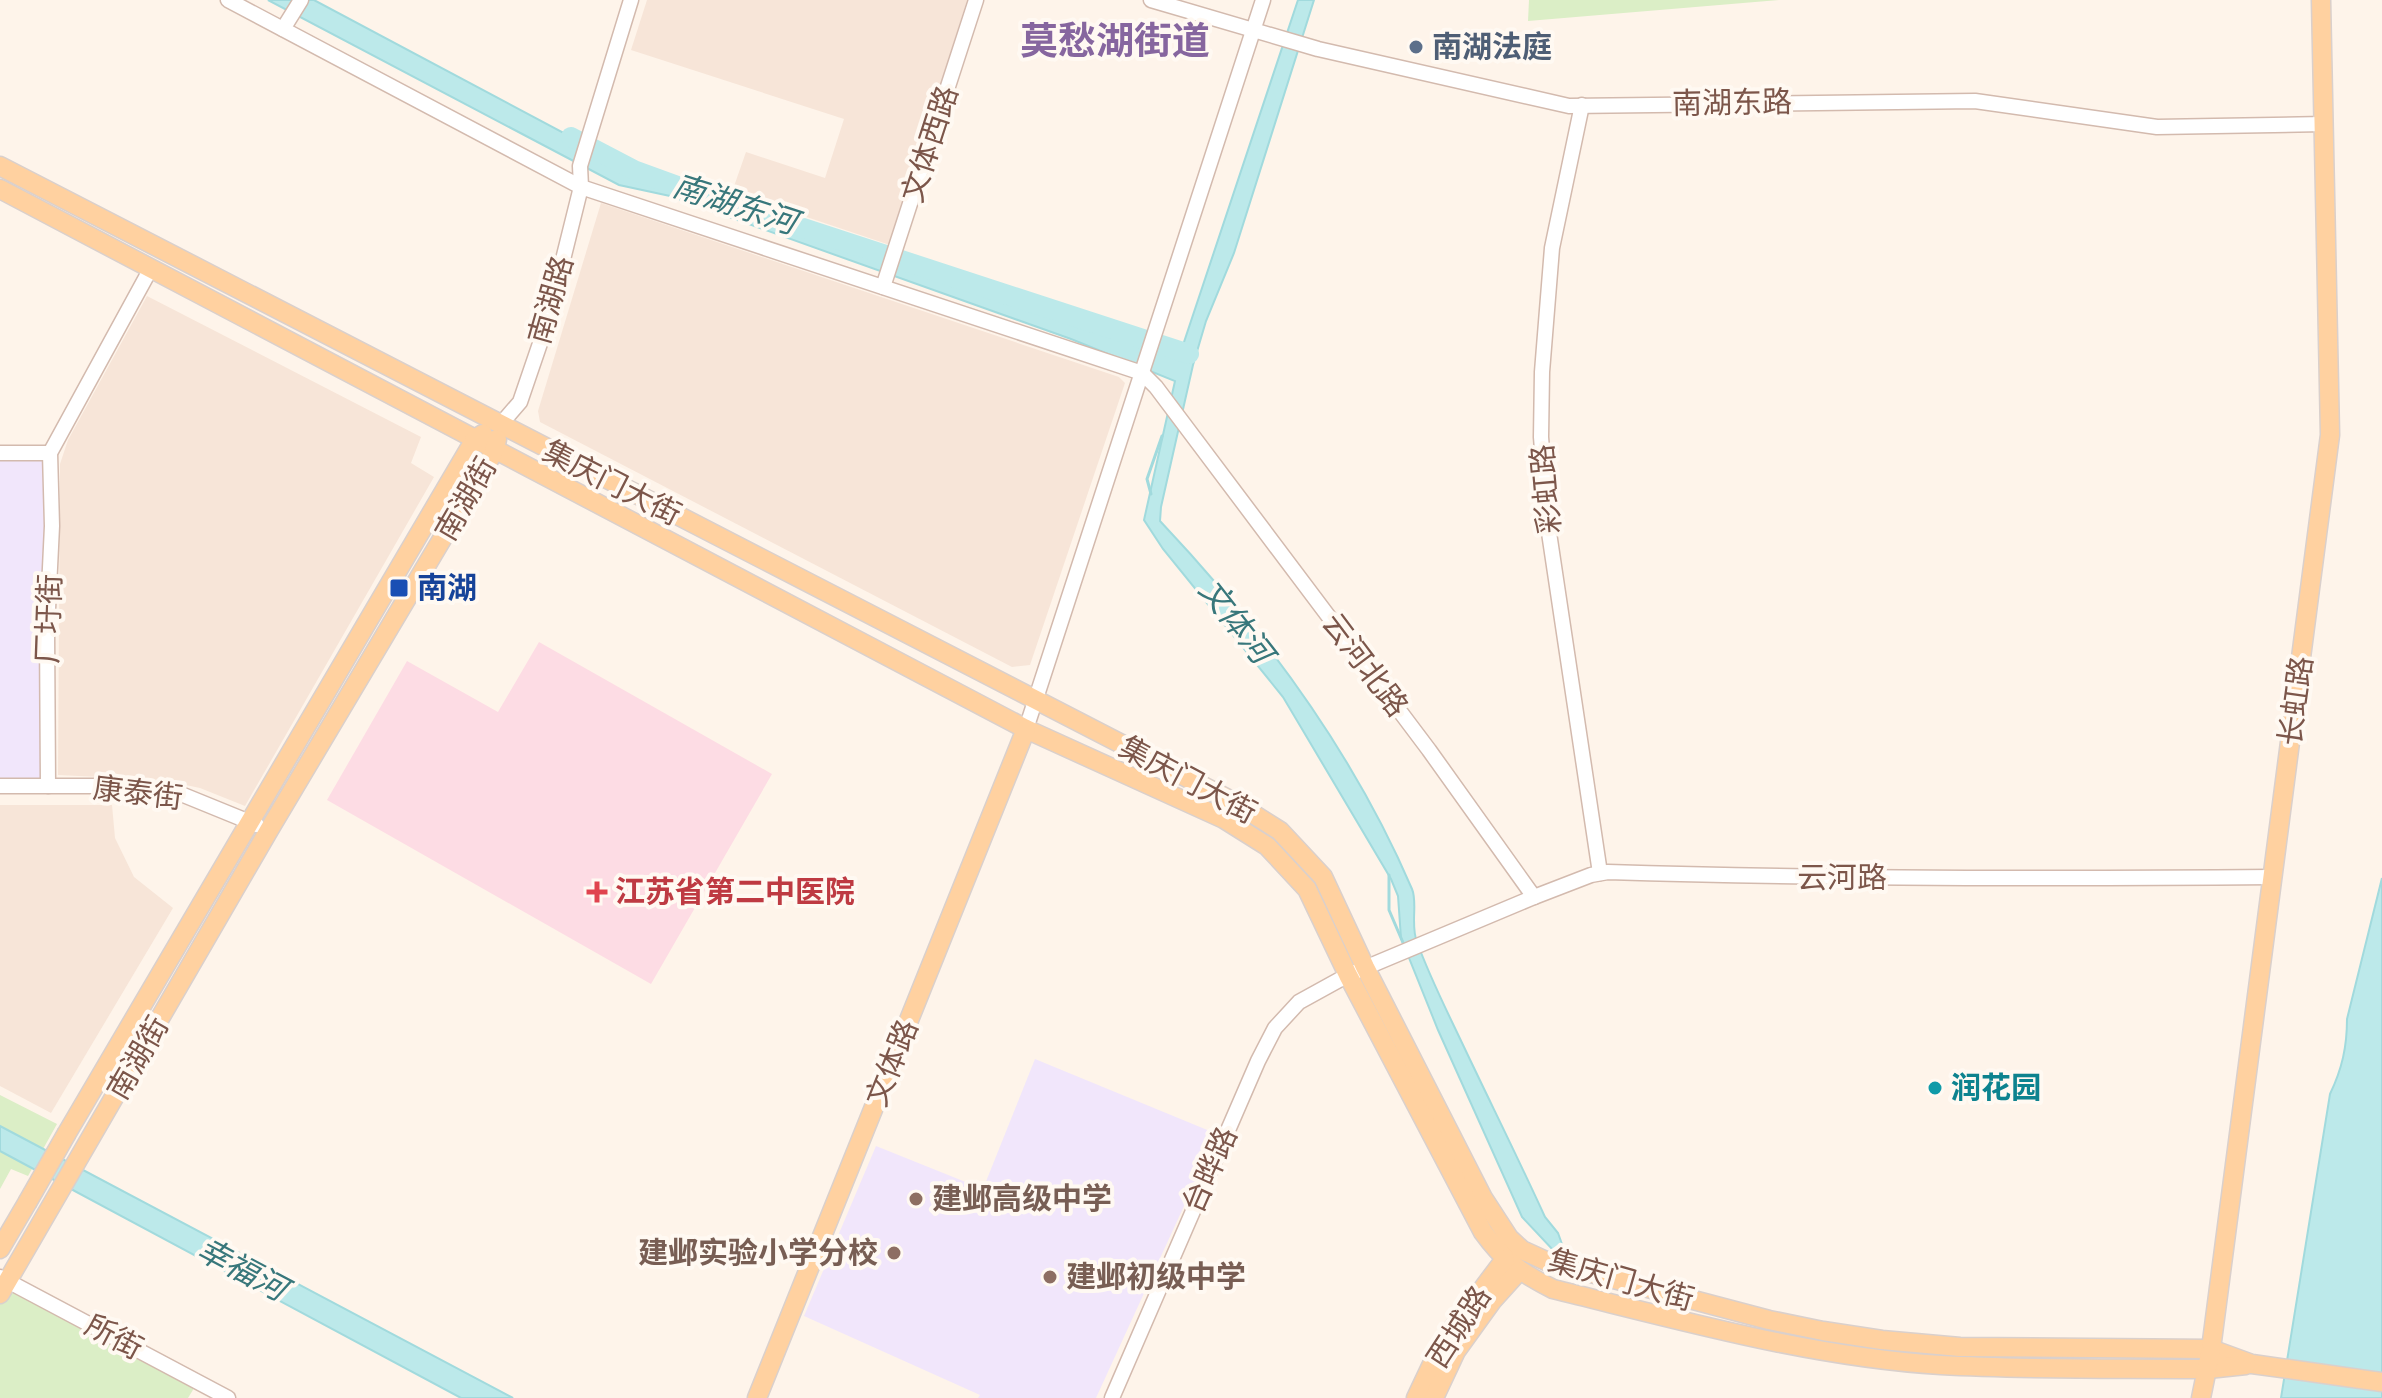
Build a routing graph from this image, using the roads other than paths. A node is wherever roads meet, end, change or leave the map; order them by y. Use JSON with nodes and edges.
{"nodes":[{"id":1,"x":228,"y":0,"type":"edge"},
{"id":2,"x":631,"y":0,"type":"edge"},
{"id":3,"x":976,"y":0,"type":"edge"},
{"id":4,"x":1151,"y":0,"type":"edge"},
{"id":5,"x":1263,"y":0,"type":"edge"},
{"id":6,"x":2321,"y":0,"type":"edge"},
{"id":7,"x":299,"y":4,"type":"edge"},
{"id":8,"x":283,"y":29,"type":"junction"},
{"id":9,"x":1253,"y":30,"type":"junction"},
{"id":10,"x":1582,"y":105,"type":"junction"},
{"id":11,"x":2324,"y":124,"type":"junction"},
{"id":12,"x":0,"y":166,"type":"edge"},
{"id":13,"x":581,"y":187,"type":"junction"},
{"id":14,"x":0,"y":189,"type":"edge"},
{"id":15,"x":150,"y":270,"type":"junction"},
{"id":16,"x":885,"y":280,"type":"junction"},
{"id":17,"x":1142,"y":370,"type":"junction"},
{"id":18,"x":500,"y":425,"type":"junction"},
{"id":19,"x":475,"y":439,"type":"junction"},
{"id":20,"x":495,"y":450,"type":"junction"},
{"id":21,"x":0,"y":453,"type":"edge"},
{"id":22,"x":50,"y":453,"type":"junction"},
{"id":23,"x":1036,"y":700,"type":"junction"},
{"id":24,"x":1026,"y":729,"type":"junction"},
{"id":25,"x":0,"y":786,"type":"edge"},
{"id":26,"x":48,"y":786,"type":"junction"},
{"id":27,"x":249,"y":821,"type":"junction"},
{"id":28,"x":269,"y":830,"type":"junction"},
{"id":29,"x":1600,"y":873,"type":"junction"},
{"id":30,"x":2273,"y":877,"type":"junction"},
{"id":31,"x":1534,"y":897,"type":"junction"},
{"id":32,"x":1390,"y":956,"type":"joint"},
{"id":33,"x":1356,"y":971,"type":"junction"},
{"id":34,"x":0,"y":1249,"type":"edge"},
{"id":35,"x":1512,"y":1265,"type":"junction"},
{"id":36,"x":3,"y":1284,"type":"edge"},
{"id":37,"x":2211,"y":1349,"type":"junction"},
{"id":38,"x":2256,"y":1365,"type":"junction"},
{"id":39,"x":2208,"y":1369,"type":"junction"},
{"id":40,"x":2382,"y":1382,"type":"edge"},
{"id":41,"x":228,"y":1398,"type":"edge"},
{"id":42,"x":757,"y":1398,"type":"edge"},
{"id":43,"x":1112,"y":1398,"type":"edge"},
{"id":44,"x":1416,"y":1398,"type":"edge"},
{"id":45,"x":1434,"y":1398,"type":"edge"},
{"id":46,"x":2201,"y":1398,"type":"edge"}],
"edges":[{"from":1,"to":8,"type":"street"},
{"from":2,"to":13,"type":"street","name":"南湖路"},
{"from":3,"to":16,"type":"street","name":"文体西路"},
{"from":4,"to":9,"type":"street","name":"南湖东路"},
{"from":5,"to":9,"type":"street"},
{"from":6,"to":11,"type":"main road","name":"长虹路"},
{"from":7,"to":8,"type":"street"},
{"from":8,"to":13,"type":"street"},
{"from":9,"to":10,"type":"street","name":"南湖东路"},
{"from":9,"to":17,"type":"street"},
{"from":10,"to":11,"type":"street","name":"南湖东路"},
{"from":10,"to":29,"type":"street","name":"彩虹路"},
{"from":11,"to":30,"type":"main road","name":"长虹路"},
{"from":12,"to":18,"type":"main road","name":"集庆门大街"},
{"from":13,"to":16,"type":"street"},
{"from":13,"to":18,"type":"street","name":"南湖路"},
{"from":14,"to":15,"type":"main road","name":"集庆门大街"},
{"from":15,"to":19,"type":"main road","name":"集庆门大街"},
{"from":15,"to":22,"type":"street"},
{"from":16,"to":17,"type":"street"},
{"from":17,"to":23,"type":"street"},
{"from":17,"to":31,"type":"street","name":"云河北路"},
{"from":18,"to":19,"type":"main road","name":"南湖街"},
{"from":18,"to":20,"type":"main road","name":"南湖街"},
{"from":18,"to":23,"type":"main road","name":"集庆门大街"},
{"from":19,"to":20,"type":"main road","name":"集庆门大街"},
{"from":19,"to":27,"type":"main road","name":"南湖街"},
{"from":20,"to":24,"type":"main road","name":"集庆门大街"},
{"from":20,"to":28,"type":"main road","name":"南湖街"},
{"from":21,"to":22,"type":"street"},
{"from":22,"to":26,"type":"street","name":"厂圩街"},
{"from":23,"to":24,"type":"street"},
{"from":23,"to":33,"type":"main road","name":"集庆门大街"},
{"from":24,"to":33,"type":"main road","name":"集庆门大街"},
{"from":24,"to":42,"type":"main road","name":"文体路"},
{"from":25,"to":26,"type":"street","name":"康泰街"},
{"from":26,"to":27,"type":"street","name":"康泰街"},
{"from":27,"to":28,"type":"street","name":"康泰街"},
{"from":27,"to":34,"type":"main road","name":"南湖街","bridge":true},
{"from":28,"to":36,"type":"main road","name":"南湖街"},
{"from":29,"to":30,"type":"street","name":"云河路"},
{"from":29,"to":31,"type":"street","name":"云河路"},
{"from":30,"to":37,"type":"main road","name":"长虹路"},
{"from":31,"to":32,"type":"street","name":"云河路"},
{"from":32,"to":33,"type":"street","name":"台晔路"},
{"from":33,"to":35,"type":"main road","name":"集庆门大街"},
{"from":33,"to":37,"type":"main road","name":"集庆门大街"},
{"from":33,"to":43,"type":"street","name":"台晔路"},
{"from":35,"to":39,"type":"main road","name":"集庆门大街"},
{"from":35,"to":44,"type":"main road","name":"西城路"},
{"from":35,"to":45,"type":"main road","name":"西城路"},
{"from":36,"to":41,"type":"street","name":"所街"},
{"from":37,"to":38,"type":"main road","name":"集庆门大街"},
{"from":37,"to":39,"type":"main road","name":"长虹路"},
{"from":38,"to":39,"type":"main road","name":"集庆门大街"},
{"from":38,"to":40,"type":"main road","name":"集庆门大街"},
{"from":39,"to":46,"type":"main road","name":"长虹路"}]}
